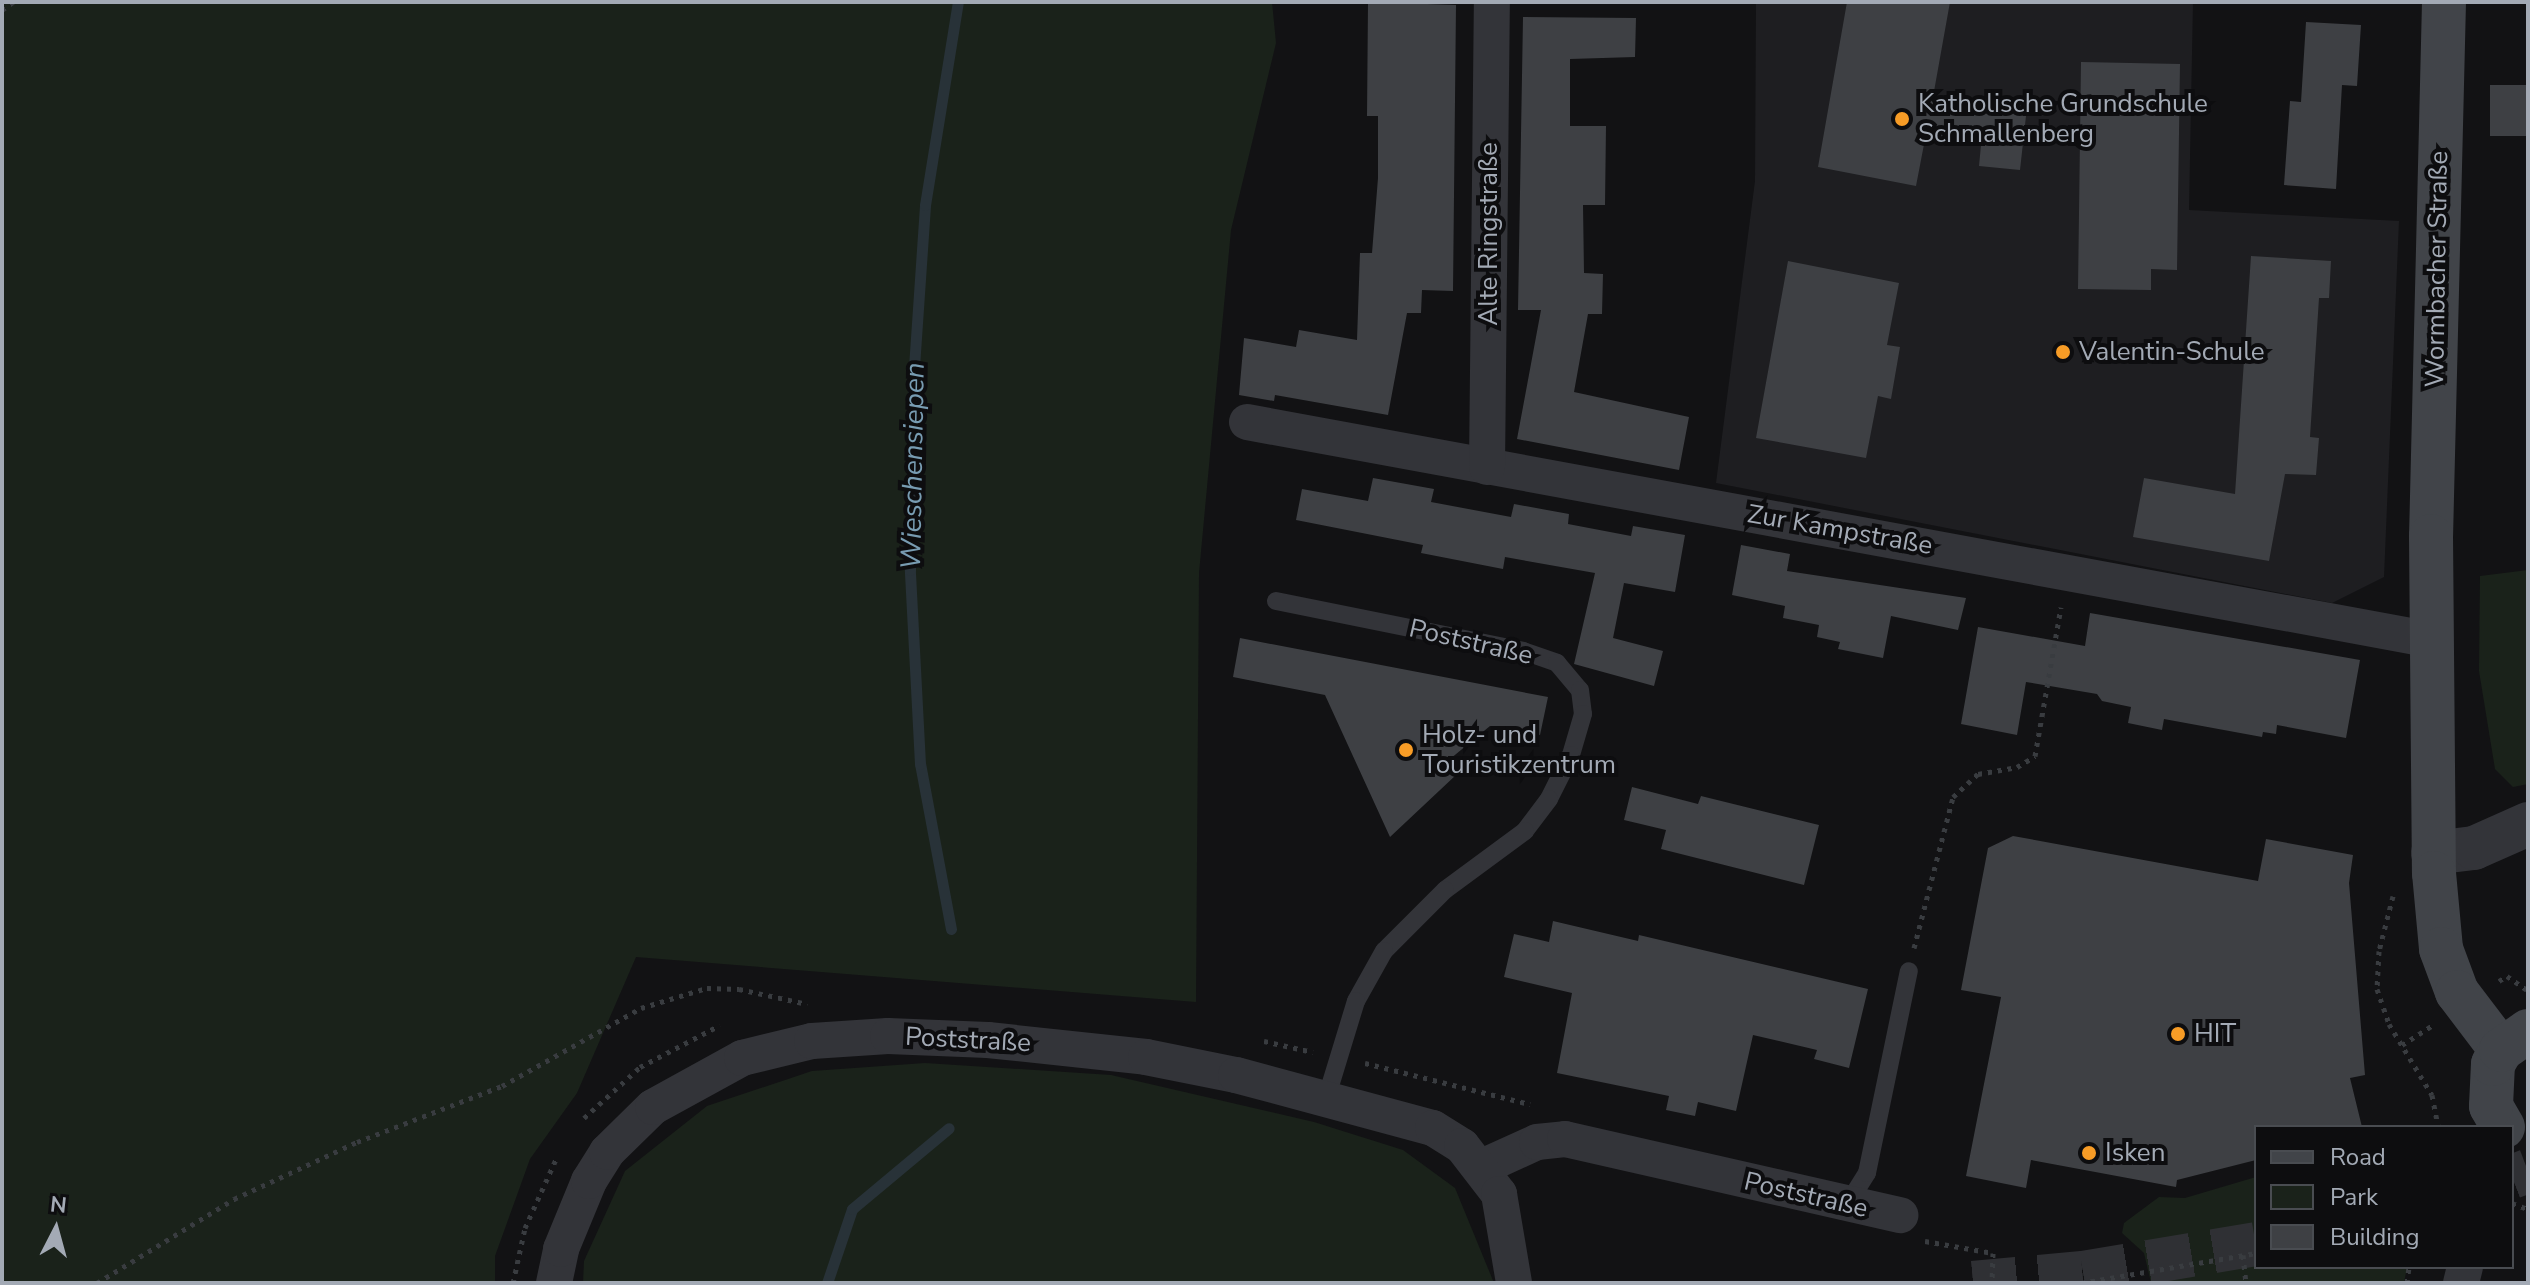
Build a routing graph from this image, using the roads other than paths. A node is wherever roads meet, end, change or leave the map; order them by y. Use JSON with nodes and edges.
{"nodes":[{"id":1,"x":1492,"y":2,"type":"edge"},
{"id":2,"x":2444,"y":2,"type":"edge"},
{"id":3,"x":1247,"y":422,"type":"dead end"},
{"id":4,"x":1487,"y":467,"type":"junction"},
{"id":5,"x":1276,"y":601,"type":"dead end"},
{"id":6,"x":2432,"y":640,"type":"junction"},
{"id":7,"x":2528,"y":824,"type":"edge"},
{"id":8,"x":2433,"y":853,"type":"junction"},
{"id":9,"x":1909,"y":971,"type":"road end"},
{"id":10,"x":2514,"y":1040,"type":"edge"},
{"id":11,"x":1326,"y":1099,"type":"junction"},
{"id":12,"x":2505,"y":1125,"type":"edge"},
{"id":13,"x":1482,"y":1167,"type":"junction"},
{"id":14,"x":1847,"y":1205,"type":"junction"},
{"id":15,"x":1900,"y":1215,"type":"dead end"},
{"id":16,"x":554,"y":1283,"type":"edge"},
{"id":17,"x":1514,"y":1283,"type":"edge"}],
"edges":[{"from":1,"to":4,"type":"street","name":"Alte Ringstraße"},
{"from":2,"to":6,"type":"main road","name":"Wormbacher Straße"},
{"from":3,"to":4,"type":"street","name":"Zur Kampstraße"},
{"from":4,"to":6,"type":"street","name":"Zur Kampstraße"},
{"from":5,"to":11,"type":"lane","name":"Poststraße"},
{"from":6,"to":8,"type":"main road","name":"Wormbacher Straße"},
{"from":7,"to":8,"type":"street"},
{"from":8,"to":10,"type":"main road","name":"Wormbacher Straße"},
{"from":9,"to":14,"type":"lane"},
{"from":10,"to":12,"type":"main road"},
{"from":11,"to":13,"type":"street","name":"Poststraße"},
{"from":11,"to":16,"type":"street","name":"Poststraße"},
{"from":13,"to":14,"type":"street","name":"Poststraße"},
{"from":13,"to":17,"type":"street","name":"Poststraße"},
{"from":14,"to":15,"type":"street","name":"Poststraße"}]}
